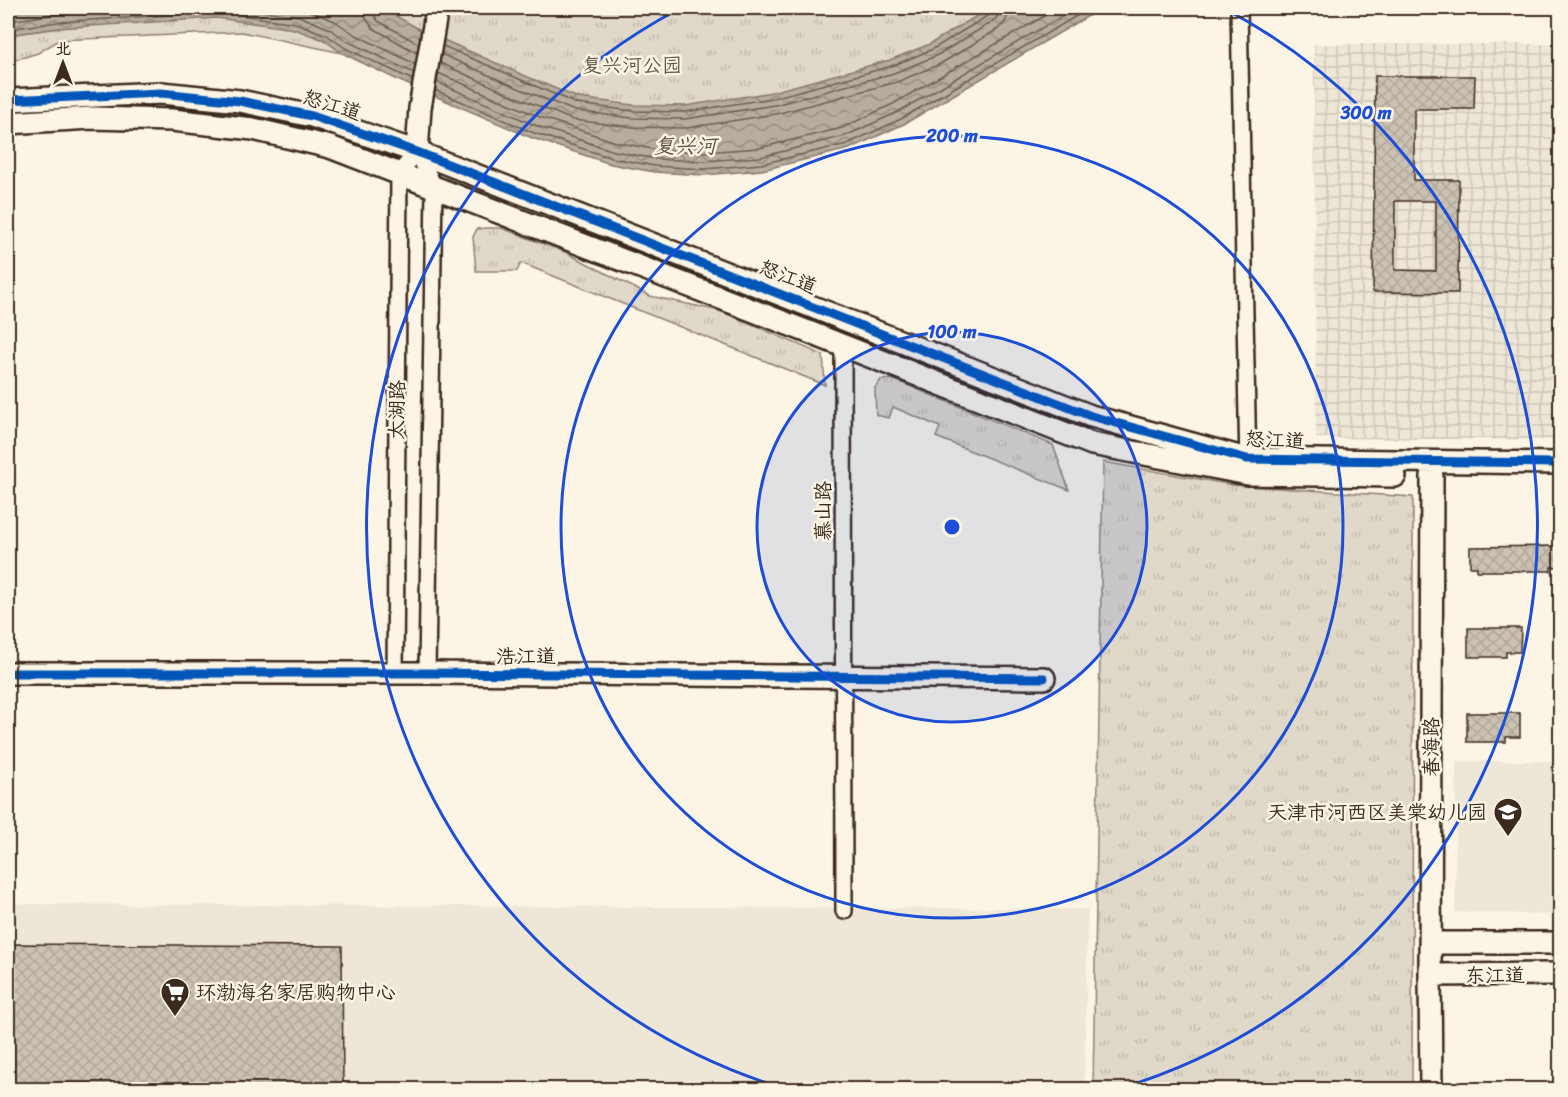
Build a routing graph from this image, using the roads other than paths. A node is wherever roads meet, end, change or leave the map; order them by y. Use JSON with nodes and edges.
{"nodes":[{"id":1,"x":1239,"y":8,"type":"edge"},
{"id":2,"x":436,"y":11,"type":"edge"},
{"id":3,"x":8,"y":100,"type":"edge"},
{"id":4,"x":8,"y":123,"type":"edge"},
{"id":5,"x":417,"y":152,"type":"junction"},
{"id":6,"x":399,"y":173,"type":"junction"},
{"id":7,"x":434,"y":186,"type":"junction"},
{"id":8,"x":843,"y":345,"type":"junction"},
{"id":9,"x":1560,"y":463,"type":"edge"},
{"id":10,"x":1247,"y":466,"type":"junction"},
{"id":11,"x":1432,"y":476,"type":"junction"},
{"id":12,"x":1560,"y":478,"type":"edge"},
{"id":13,"x":8,"y":673,"type":"edge"},
{"id":14,"x":395,"y":674,"type":"junction"},
{"id":15,"x":427,"y":674,"type":"junction"},
{"id":16,"x":844,"y":676,"type":"junction"},
{"id":17,"x":1044,"y":678,"type":"dead end"},
{"id":18,"x":844,"y":911,"type":"dead end"},
{"id":19,"x":1430,"y":943,"type":"junction"},
{"id":20,"x":1560,"y":943,"type":"edge"},
{"id":21,"x":1560,"y":974,"type":"edge"},
{"id":22,"x":1430,"y":975,"type":"junction"},
{"id":23,"x":1431,"y":1089,"type":"edge"}],
"edges":[{"from":1,"to":10,"type":"street"},
{"from":2,"to":5,"type":"street"},
{"from":3,"to":5,"type":"street","name":"怒江道"},
{"from":4,"to":6,"type":"street","name":"怒江道"},
{"from":5,"to":6,"type":"street"},
{"from":5,"to":7,"type":"street","name":"太湖路"},
{"from":5,"to":10,"type":"street","name":"怒江道"},
{"from":6,"to":7,"type":"street","name":"怒江道"},
{"from":6,"to":14,"type":"street","name":"太湖路"},
{"from":7,"to":8,"type":"street","name":"怒江道"},
{"from":7,"to":15,"type":"street","name":"太湖路"},
{"from":8,"to":10,"type":"street","name":"怒江道"},
{"from":8,"to":16,"type":"street","name":"慕山路"},
{"from":9,"to":10,"type":"street","name":"怒江道"},
{"from":10,"to":11,"type":"street","name":"怒江道"},
{"from":11,"to":12,"type":"street","name":"怒江道"},
{"from":11,"to":19,"type":"street","name":"春海路"},
{"from":13,"to":14,"type":"street","name":"浩江道"},
{"from":14,"to":15,"type":"street","name":"浩江道"},
{"from":15,"to":16,"type":"street","name":"浩江道"},
{"from":16,"to":17,"type":"street","name":"浩江道"},
{"from":16,"to":18,"type":"street","name":"慕山路"},
{"from":19,"to":20,"type":"street","name":"东江道"},
{"from":19,"to":22,"type":"street","name":"春海路"},
{"from":21,"to":22,"type":"street","name":"东江道"},
{"from":22,"to":23,"type":"street","name":"春海路"}]}
